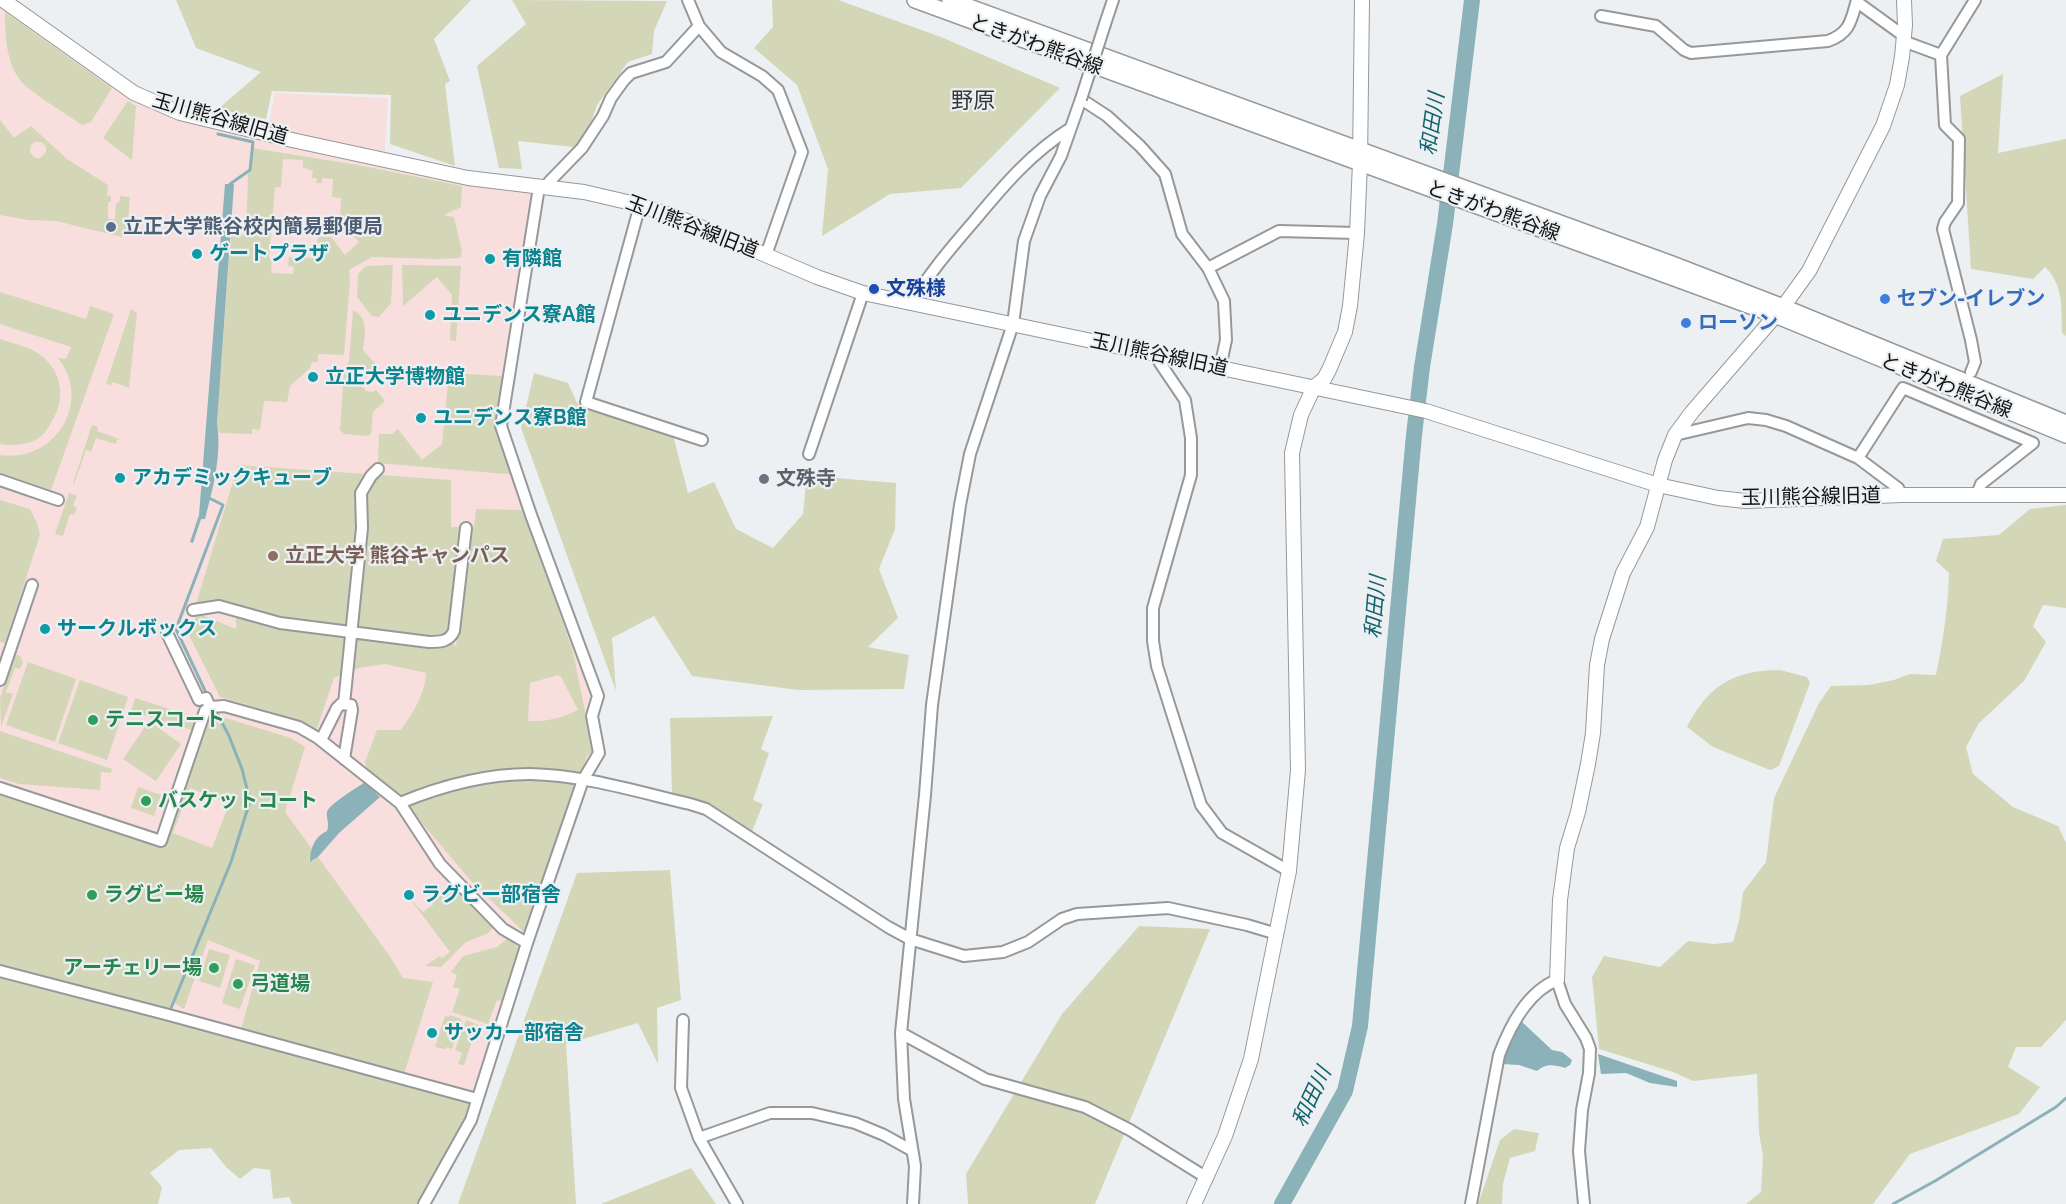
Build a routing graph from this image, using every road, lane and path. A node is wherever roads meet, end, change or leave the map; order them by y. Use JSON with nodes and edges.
{"nodes":[{"id":1,"x":3,"y":0,"type":"edge"},
{"id":2,"x":688,"y":0,"type":"edge"},
{"id":3,"x":915,"y":0,"type":"edge"},
{"id":4,"x":950,"y":0,"type":"edge"},
{"id":5,"x":1113,"y":0,"type":"edge"},
{"id":6,"x":1362,"y":0,"type":"edge"},
{"id":7,"x":1904,"y":0,"type":"edge"},
{"id":8,"x":1975,"y":0,"type":"edge"},
{"id":9,"x":1857,"y":1,"type":"edge"},
{"id":10,"x":1601,"y":16,"type":"dead end"},
{"id":11,"x":699,"y":26,"type":"junction"},
{"id":12,"x":1904,"y":38,"type":"junction"},
{"id":13,"x":1941,"y":55,"type":"junction"},
{"id":14,"x":1081,"y":99,"type":"junction"},
{"id":15,"x":1071,"y":127,"type":"junction"},
{"id":16,"x":1360,"y":157,"type":"junction"},
{"id":17,"x":542,"y":187,"type":"junction"},
{"id":18,"x":640,"y":205,"type":"junction"},
{"id":19,"x":1358,"y":233,"type":"junction"},
{"id":20,"x":766,"y":255,"type":"junction"},
{"id":21,"x":1208,"y":268,"type":"junction"},
{"id":22,"x":864,"y":293,"type":"junction"},
{"id":23,"x":911,"y":304,"type":"junction"},
{"id":24,"x":1779,"y":311,"type":"junction"},
{"id":25,"x":1013,"y":324,"type":"junction"},
{"id":26,"x":1157,"y":354,"type":"junction"},
{"id":27,"x":1220,"y":368,"type":"junction"},
{"id":28,"x":1971,"y":372,"type":"dead end"},
{"id":29,"x":1314,"y":387,"type":"junction"},
{"id":30,"x":2066,"y":423,"type":"edge"},
{"id":31,"x":1675,"y":435,"type":"junction"},
{"id":32,"x":2066,"y":435,"type":"edge"},
{"id":33,"x":702,"y":440,"type":"dead end"},
{"id":34,"x":808,"y":454,"type":"dead end"},
{"id":35,"x":1858,"y":458,"type":"junction"},
{"id":36,"x":378,"y":469,"type":"dead end"},
{"id":37,"x":0,"y":480,"type":"edge"},
{"id":38,"x":1658,"y":484,"type":"junction"},
{"id":39,"x":1977,"y":494,"type":"junction"},
{"id":40,"x":1902,"y":495,"type":"junction"},
{"id":41,"x":2066,"y":495,"type":"edge"},
{"id":42,"x":58,"y":500,"type":"dead end"},
{"id":43,"x":466,"y":528,"type":"dead end"},
{"id":44,"x":32,"y":585,"type":"dead end"},
{"id":45,"x":193,"y":610,"type":"dead end"},
{"id":46,"x":353,"y":632,"type":"junction"},
{"id":47,"x":167,"y":633,"type":"dead end"},
{"id":48,"x":0,"y":680,"type":"edge"},
{"id":49,"x":344,"y":704,"type":"junction"},
{"id":50,"x":210,"y":707,"type":"junction"},
{"id":51,"x":321,"y":740,"type":"junction"},
{"id":52,"x":344,"y":759,"type":"junction"},
{"id":53,"x":583,"y":780,"type":"junction"},
{"id":54,"x":0,"y":788,"type":"edge"},
{"id":55,"x":400,"y":803,"type":"junction"},
{"id":56,"x":1289,"y":872,"type":"junction"},
{"id":57,"x":1277,"y":934,"type":"junction"},
{"id":58,"x":910,"y":939,"type":"junction"},
{"id":59,"x":527,"y":943,"type":"junction"},
{"id":60,"x":0,"y":971,"type":"edge"},
{"id":61,"x":1557,"y":980,"type":"junction"},
{"id":62,"x":683,"y":1020,"type":"dead end"},
{"id":63,"x":902,"y":1032,"type":"junction"},
{"id":64,"x":477,"y":1099,"type":"junction"},
{"id":65,"x":699,"y":1138,"type":"junction"},
{"id":66,"x":911,"y":1150,"type":"junction"},
{"id":67,"x":1207,"y":1178,"type":"junction"},
{"id":68,"x":424,"y":1204,"type":"edge"},
{"id":69,"x":737,"y":1204,"type":"edge"},
{"id":70,"x":913,"y":1204,"type":"edge"},
{"id":71,"x":1194,"y":1204,"type":"edge"},
{"id":72,"x":1471,"y":1204,"type":"edge"},
{"id":73,"x":1584,"y":1204,"type":"edge"}],
"edges":[{"from":1,"to":17,"type":"street","name":"玉川熊谷線旧道"},
{"from":2,"to":11,"type":"street"},
{"from":3,"to":16,"type":"main road","name":"ときがわ熊谷線"},
{"from":4,"to":16,"type":"main road","name":"ときがわ熊谷線"},
{"from":5,"to":14,"type":"street","bridge":true},
{"from":6,"to":16,"type":"street"},
{"from":7,"to":12,"type":"street"},
{"from":8,"to":13,"type":"street"},
{"from":9,"to":10,"type":"street"},
{"from":9,"to":12,"type":"street"},
{"from":11,"to":17,"type":"street"},
{"from":11,"to":20,"type":"street"},
{"from":12,"to":13,"type":"street"},
{"from":12,"to":24,"type":"street"},
{"from":13,"to":28,"type":"street"},
{"from":14,"to":15,"type":"street"},
{"from":14,"to":21,"type":"street"},
{"from":15,"to":23,"type":"street"},
{"from":15,"to":25,"type":"street"},
{"from":16,"to":19,"type":"street"},
{"from":16,"to":24,"type":"main road","name":"ときがわ熊谷線"},
{"from":17,"to":18,"type":"street","name":"玉川熊谷線旧道"},
{"from":17,"to":53,"type":"street"},
{"from":18,"to":20,"type":"street","name":"玉川熊谷線旧道"},
{"from":18,"to":33,"type":"street"},
{"from":19,"to":21,"type":"street"},
{"from":19,"to":29,"type":"street"},
{"from":20,"to":22,"type":"street","name":"玉川熊谷線旧道"},
{"from":21,"to":27,"type":"street"},
{"from":22,"to":23,"type":"street","name":"玉川熊谷線旧道"},
{"from":22,"to":34,"type":"street"},
{"from":23,"to":25,"type":"street","name":"玉川熊谷線旧道"},
{"from":24,"to":30,"type":"main road","name":"ときがわ熊谷線"},
{"from":24,"to":31,"type":"street"},
{"from":24,"to":32,"type":"main road","name":"ときがわ熊谷線"},
{"from":25,"to":26,"type":"street","name":"玉川熊谷線旧道"},
{"from":25,"to":58,"type":"street"},
{"from":26,"to":27,"type":"street","name":"玉川熊谷線旧道"},
{"from":26,"to":56,"type":"street"},
{"from":27,"to":29,"type":"street","name":"玉川熊谷線旧道"},
{"from":29,"to":38,"type":"street","name":"玉川熊谷線旧道"},
{"from":29,"to":56,"type":"street"},
{"from":31,"to":35,"type":"street"},
{"from":31,"to":38,"type":"street"},
{"from":35,"to":39,"type":"street"},
{"from":35,"to":40,"type":"street"},
{"from":36,"to":46,"type":"street"},
{"from":37,"to":42,"type":"street"},
{"from":38,"to":40,"type":"street","name":"玉川熊谷線旧道"},
{"from":38,"to":61,"type":"street"},
{"from":39,"to":40,"type":"street","name":"玉川熊谷線旧道"},
{"from":39,"to":41,"type":"street","name":"玉川熊谷線旧道"},
{"from":43,"to":46,"type":"street"},
{"from":44,"to":48,"type":"street"},
{"from":45,"to":46,"type":"street"},
{"from":46,"to":49,"type":"street"},
{"from":47,"to":50,"type":"street"},
{"from":49,"to":51,"type":"street"},
{"from":49,"to":52,"type":"street"},
{"from":50,"to":51,"type":"street"},
{"from":50,"to":54,"type":"street"},
{"from":51,"to":52,"type":"street"},
{"from":52,"to":55,"type":"street"},
{"from":53,"to":55,"type":"street"},
{"from":53,"to":58,"type":"street"},
{"from":53,"to":59,"type":"street"},
{"from":55,"to":59,"type":"street"},
{"from":56,"to":57,"type":"street"},
{"from":57,"to":58,"type":"street"},
{"from":57,"to":67,"type":"street"},
{"from":58,"to":63,"type":"street"},
{"from":59,"to":64,"type":"street"},
{"from":60,"to":64,"type":"street"},
{"from":61,"to":72,"type":"street"},
{"from":61,"to":73,"type":"street"},
{"from":62,"to":65,"type":"street"},
{"from":63,"to":66,"type":"street"},
{"from":63,"to":67,"type":"street"},
{"from":64,"to":68,"type":"street"},
{"from":65,"to":66,"type":"street"},
{"from":65,"to":69,"type":"street"},
{"from":66,"to":70,"type":"street"},
{"from":67,"to":71,"type":"street"}]}
